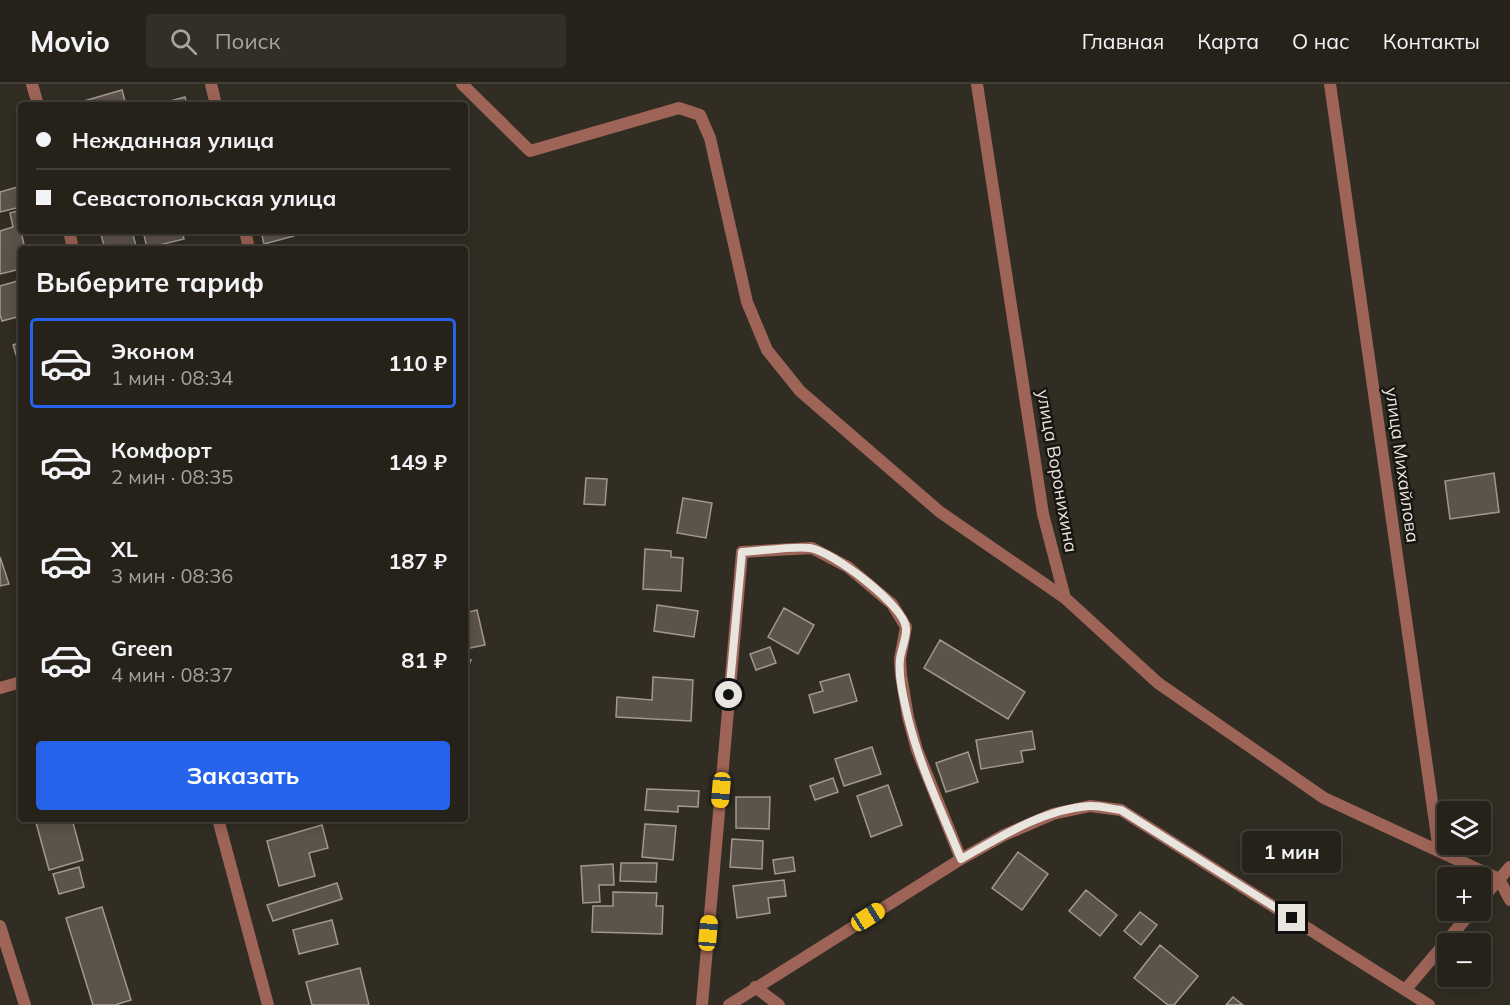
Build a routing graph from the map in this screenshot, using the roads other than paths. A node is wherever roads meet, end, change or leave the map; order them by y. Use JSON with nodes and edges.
{"nodes":[{"id":1,"x":32,"y":84,"type":"edge"},
{"id":2,"x":211,"y":84,"type":"edge"},
{"id":3,"x":462,"y":84,"type":"edge"},
{"id":4,"x":976,"y":84,"type":"edge"},
{"id":5,"x":1330,"y":84,"type":"edge"},
{"id":6,"x":37,"y":102,"type":"edge"},
{"id":7,"x":215,"y":102,"type":"edge"},
{"id":8,"x":1065,"y":598,"type":"junction"},
{"id":9,"x":18,"y":683,"type":"edge"},
{"id":10,"x":0,"y":688,"type":"edge"},
{"id":11,"x":219,"y":822,"type":"edge"},
{"id":12,"x":1437,"y":837,"type":"edge"},
{"id":13,"x":1437,"y":850,"type":"edge"},
{"id":14,"x":1448,"y":855,"type":"edge"},
{"id":15,"x":961,"y":859,"type":"junction"},
{"id":16,"x":1510,"y":867,"type":"edge"},
{"id":17,"x":1499,"y":879,"type":"junction"},
{"id":18,"x":1491,"y":888,"type":"edge"},
{"id":19,"x":1510,"y":900,"type":"edge"},
{"id":20,"x":1464,"y":921,"type":"edge"},
{"id":21,"x":0,"y":926,"type":"edge"},
{"id":22,"x":756,"y":987,"type":"junction"},
{"id":23,"x":1406,"y":989,"type":"junction"},
{"id":24,"x":25,"y":1005,"type":"edge"},
{"id":25,"x":268,"y":1005,"type":"edge"},
{"id":26,"x":702,"y":1005,"type":"edge"},
{"id":27,"x":729,"y":1005,"type":"edge"},
{"id":28,"x":780,"y":1005,"type":"edge"},
{"id":29,"x":1429,"y":1005,"type":"edge"}],
"edges":[{"from":1,"to":6,"type":"street"},
{"from":2,"to":7,"type":"street"},
{"from":3,"to":8,"type":"street"},
{"from":4,"to":8,"type":"street","name":"улица Воронихина"},
{"from":5,"to":12,"type":"street","name":"улица Михайлова"},
{"from":8,"to":13,"type":"street"},
{"from":9,"to":10,"type":"street"},
{"from":11,"to":25,"type":"street"},
{"from":14,"to":17,"type":"street"},
{"from":15,"to":22,"type":"street"},
{"from":15,"to":23,"type":"street"},
{"from":15,"to":26,"type":"street"},
{"from":16,"to":17,"type":"street"},
{"from":17,"to":18,"type":"street"},
{"from":17,"to":19,"type":"street"},
{"from":20,"to":23,"type":"street"},
{"from":21,"to":24,"type":"street"},
{"from":22,"to":27,"type":"street"},
{"from":22,"to":28,"type":"street"},
{"from":23,"to":29,"type":"street"}]}
